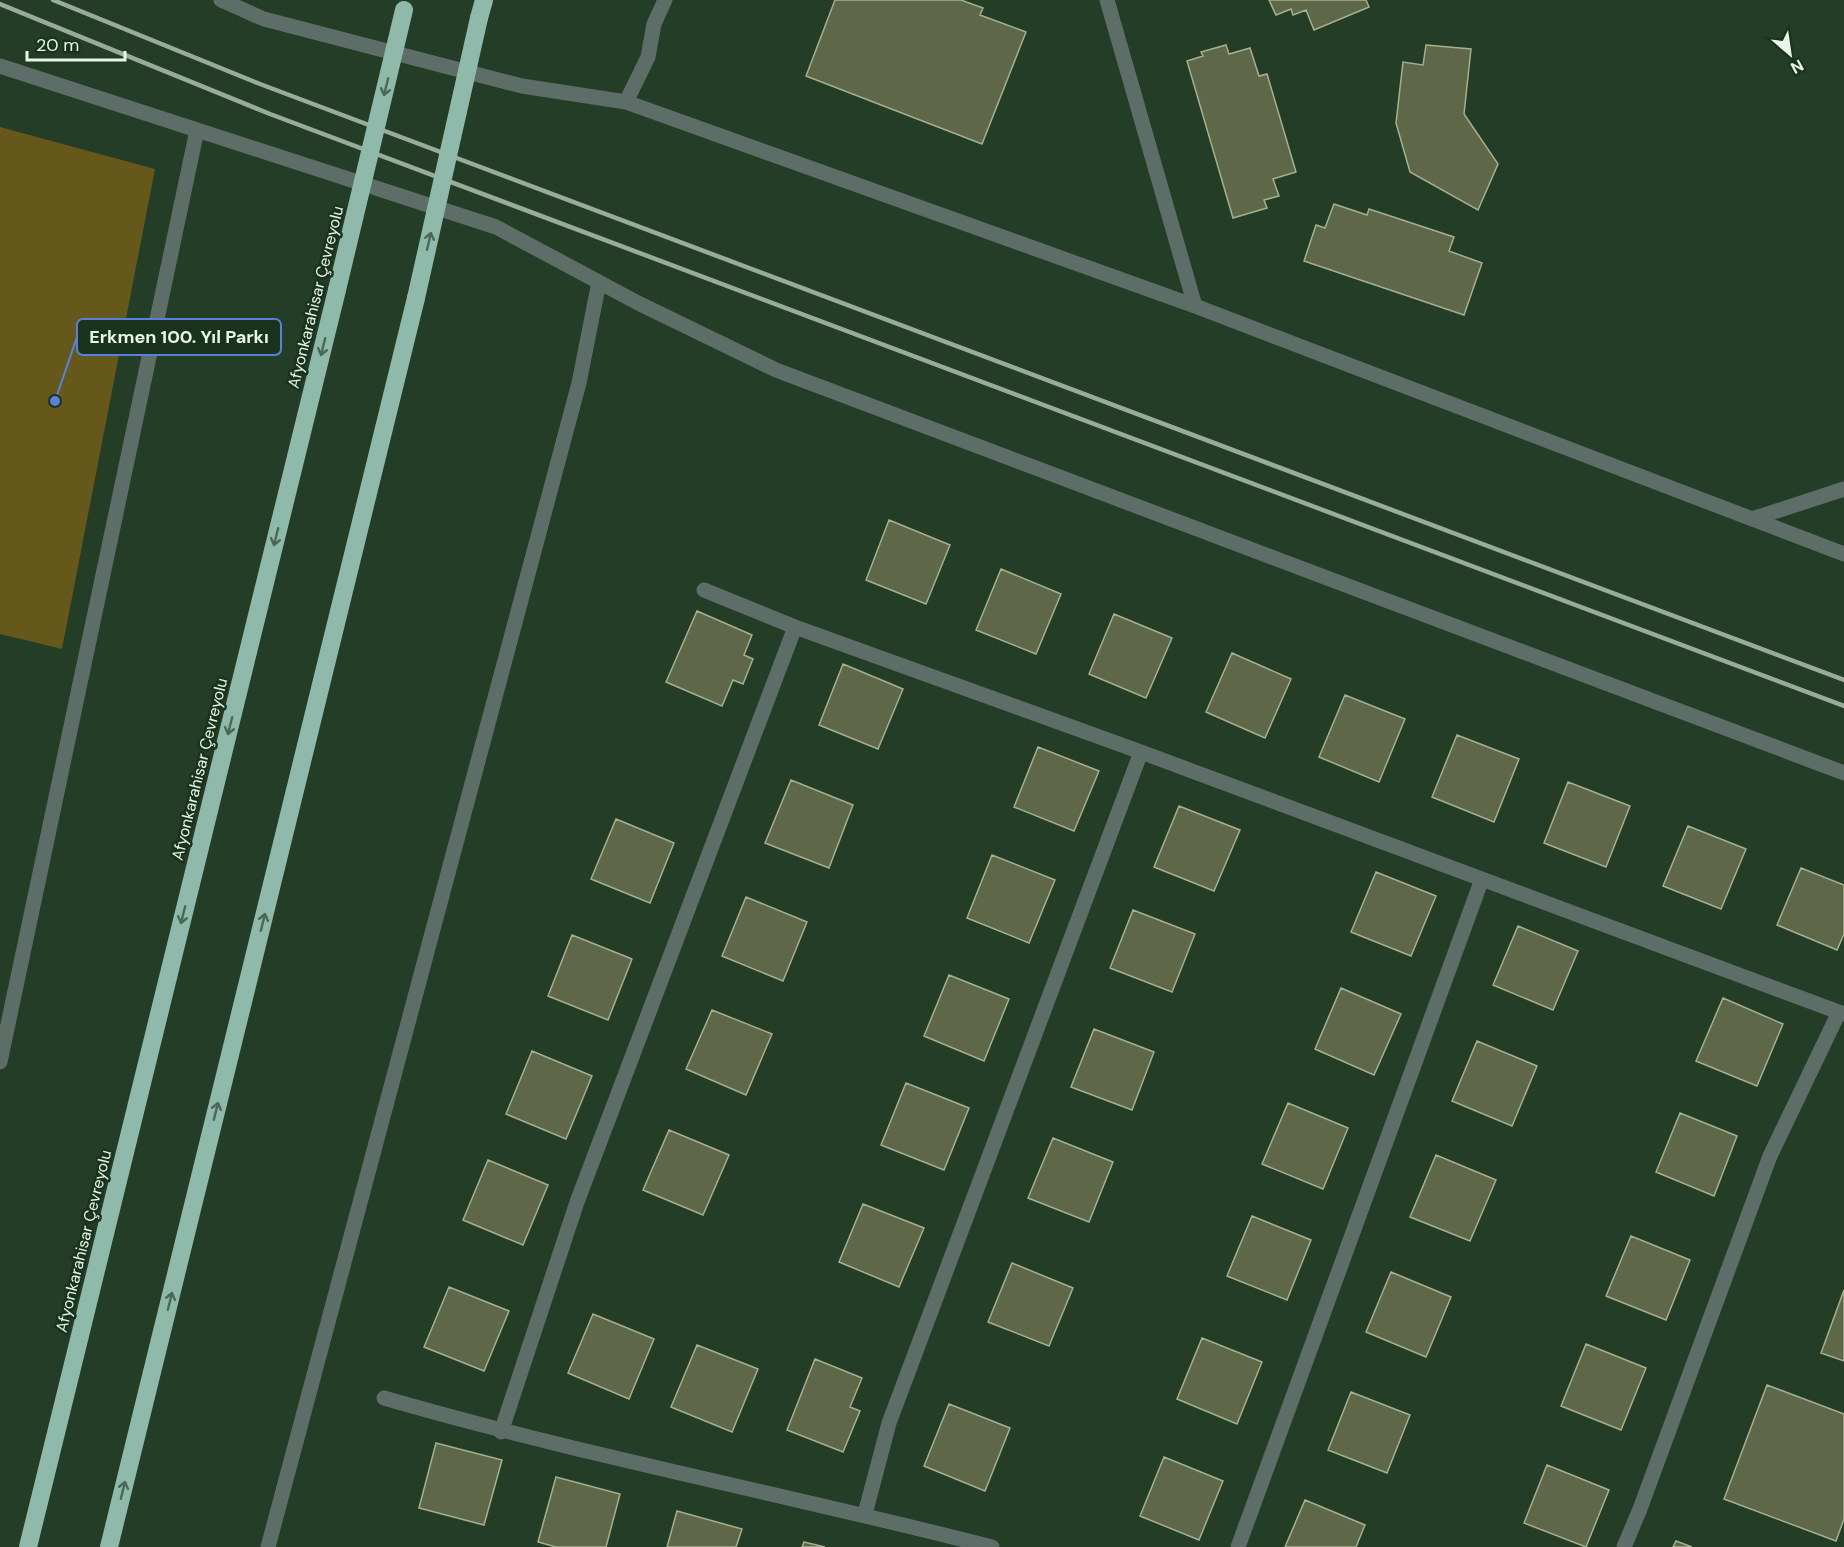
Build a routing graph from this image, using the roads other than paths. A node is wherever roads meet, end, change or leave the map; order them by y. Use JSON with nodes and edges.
{"nodes":[{"id":1,"x":221,"y":0,"type":"edge"},
{"id":2,"x":484,"y":0,"type":"edge"},
{"id":3,"x":664,"y":0,"type":"edge"},
{"id":4,"x":1107,"y":0,"type":"edge"},
{"id":5,"x":406,"y":5,"type":"edge"},
{"id":6,"x":0,"y":66,"type":"edge"},
{"id":7,"x":626,"y":102,"type":"junction"},
{"id":8,"x":197,"y":130,"type":"junction"},
{"id":9,"x":599,"y":282,"type":"junction"},
{"id":10,"x":1195,"y":306,"type":"junction"},
{"id":11,"x":1844,"y":489,"type":"edge"},
{"id":12,"x":1752,"y":519,"type":"junction"},
{"id":13,"x":1844,"y":554,"type":"edge"},
{"id":14,"x":704,"y":590,"type":"dead end"},
{"id":15,"x":795,"y":627,"type":"junction"},
{"id":16,"x":1141,"y":752,"type":"junction"},
{"id":17,"x":1844,"y":773,"type":"edge"},
{"id":18,"x":1482,"y":879,"type":"junction"},
{"id":19,"x":1841,"y":1013,"type":"edge"},
{"id":20,"x":0,"y":1062,"type":"edge"},
{"id":21,"x":384,"y":1398,"type":"dead end"},
{"id":22,"x":501,"y":1432,"type":"junction"},
{"id":23,"x":865,"y":1515,"type":"junction"},
{"id":24,"x":28,"y":1547,"type":"edge"},
{"id":25,"x":110,"y":1547,"type":"edge"},
{"id":26,"x":268,"y":1547,"type":"edge"},
{"id":27,"x":992,"y":1547,"type":"edge"},
{"id":28,"x":1238,"y":1547,"type":"edge"},
{"id":29,"x":1624,"y":1547,"type":"edge"}],
"edges":[{"from":1,"to":7,"type":"street"},
{"from":25,"to":2,"type":"highway","one_way":true,"bridge":true},
{"from":3,"to":7,"type":"street"},
{"from":4,"to":10,"type":"street"},
{"from":5,"to":24,"type":"highway","name":"Afyonkarahisar Çevreyolu","one_way":true,"bridge":true},
{"from":6,"to":8,"type":"street"},
{"from":7,"to":10,"type":"street"},
{"from":8,"to":9,"type":"street"},
{"from":8,"to":20,"type":"street"},
{"from":9,"to":17,"type":"street"},
{"from":9,"to":26,"type":"street"},
{"from":10,"to":12,"type":"street"},
{"from":11,"to":12,"type":"street"},
{"from":12,"to":13,"type":"street"},
{"from":14,"to":15,"type":"street"},
{"from":15,"to":16,"type":"street"},
{"from":15,"to":22,"type":"street"},
{"from":16,"to":18,"type":"street"},
{"from":16,"to":23,"type":"street"},
{"from":18,"to":19,"type":"street"},
{"from":18,"to":28,"type":"street"},
{"from":19,"to":29,"type":"street"},
{"from":21,"to":22,"type":"street"},
{"from":22,"to":23,"type":"street"},
{"from":23,"to":27,"type":"street"}]}
